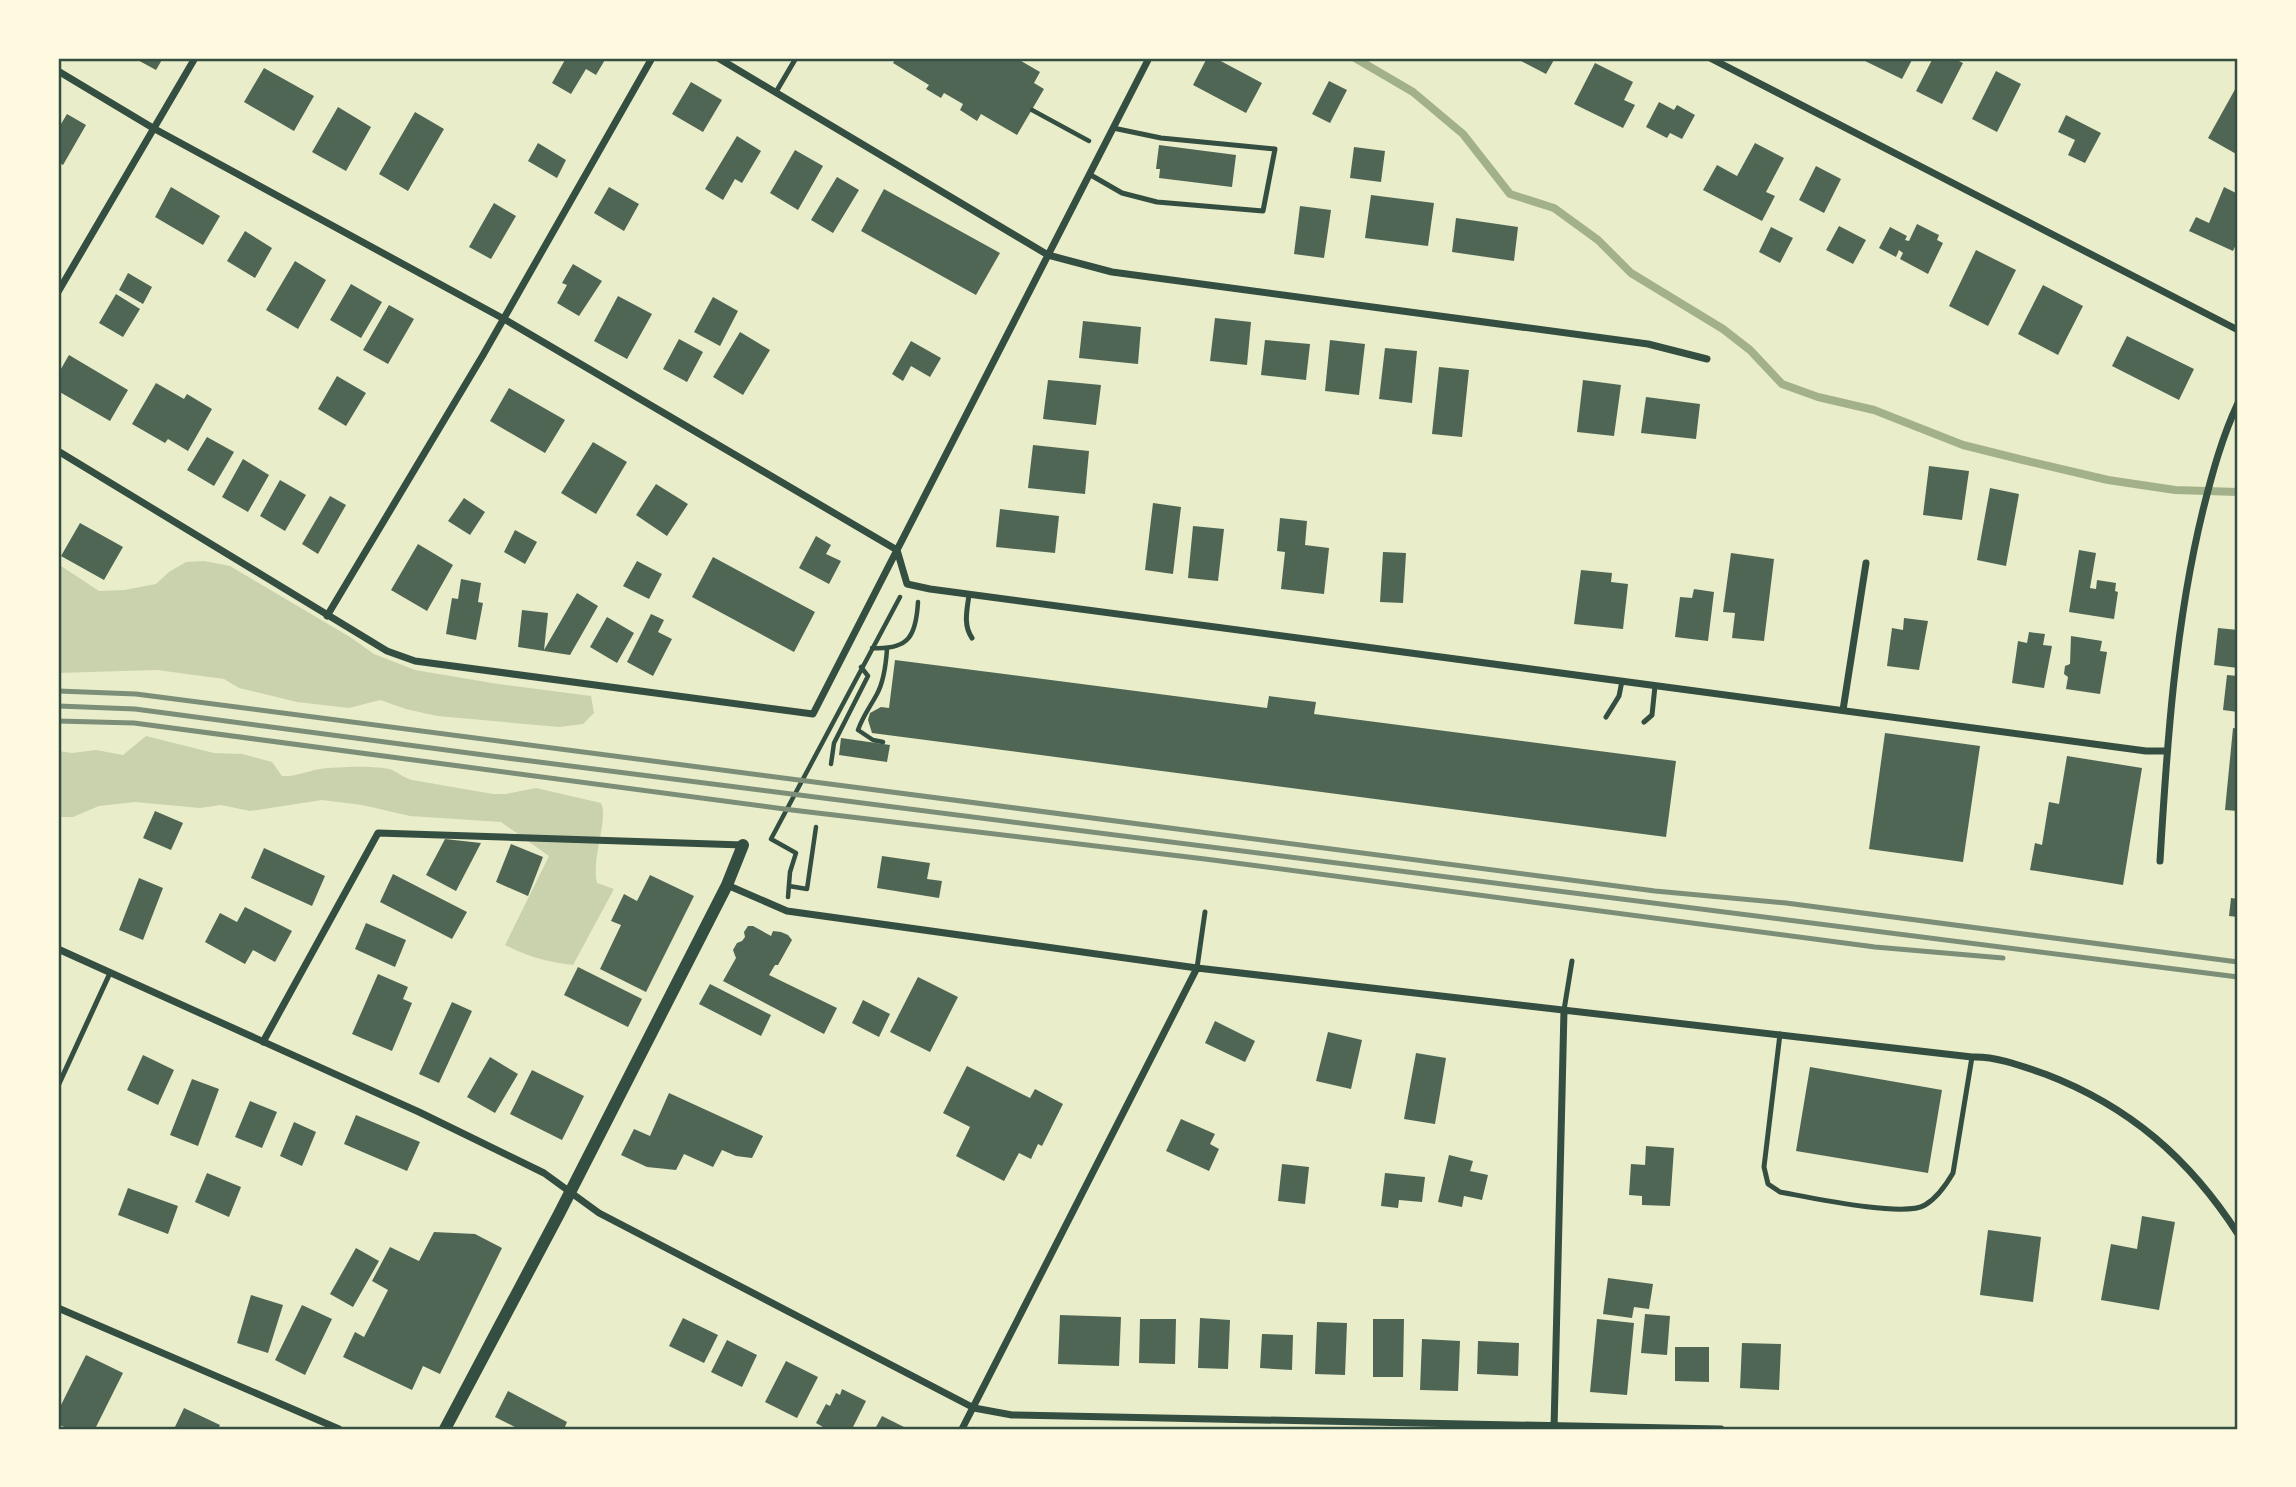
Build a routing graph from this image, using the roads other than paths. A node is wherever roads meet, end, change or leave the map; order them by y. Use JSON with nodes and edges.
{"nodes":[{"id":1,"x":195,"y":58,"type":"edge"},
{"id":2,"x":652,"y":58,"type":"edge"},
{"id":3,"x":718,"y":58,"type":"edge"},
{"id":4,"x":796,"y":58,"type":"edge"},
{"id":5,"x":1149,"y":58,"type":"edge"},
{"id":6,"x":1710,"y":58,"type":"edge"},
{"id":7,"x":58,"y":71,"type":"edge"},
{"id":8,"x":776,"y":92,"type":"junction"},
{"id":9,"x":153,"y":128,"type":"junction"},
{"id":10,"x":1113,"y":128,"type":"junction"},
{"id":11,"x":1089,"y":174,"type":"junction"},
{"id":12,"x":1048,"y":255,"type":"junction"},
{"id":13,"x":58,"y":292,"type":"edge"},
{"id":14,"x":504,"y":319,"type":"junction"},
{"id":15,"x":2238,"y":330,"type":"edge"},
{"id":16,"x":1707,"y":359,"type":"dead end"},
{"id":17,"x":2238,"y":403,"type":"edge"},
{"id":18,"x":58,"y":451,"type":"edge"},
{"id":19,"x":897,"y":550,"type":"junction"},
{"id":20,"x":1866,"y":563,"type":"dead end"},
{"id":21,"x":969,"y":595,"type":"junction"},
{"id":22,"x":327,"y":616,"type":"junction"},
{"id":23,"x":972,"y":638,"type":"dead end"},
{"id":24,"x":1622,"y":681,"type":"junction"},
{"id":25,"x":1655,"y":685,"type":"junction"},
{"id":26,"x":1843,"y":710,"type":"junction"},
{"id":27,"x":1606,"y":717,"type":"dead end"},
{"id":28,"x":1644,"y":722,"type":"dead end"},
{"id":29,"x":2167,"y":751,"type":"junction"},
{"id":30,"x":743,"y":845,"type":"joint"},
{"id":31,"x":2160,"y":861,"type":"dead end"},
{"id":32,"x":727,"y":885,"type":"junction"},
{"id":33,"x":1205,"y":912,"type":"dead end"},
{"id":34,"x":58,"y":949,"type":"edge"},
{"id":35,"x":1572,"y":961,"type":"dead end"},
{"id":36,"x":1197,"y":968,"type":"junction"},
{"id":37,"x":110,"y":973,"type":"junction"},
{"id":38,"x":1564,"y":1010,"type":"junction"},
{"id":39,"x":1780,"y":1034,"type":"junction"},
{"id":40,"x":263,"y":1042,"type":"junction"},
{"id":41,"x":1972,"y":1058,"type":"junction"},
{"id":42,"x":58,"y":1086,"type":"edge"},
{"id":43,"x":571,"y":1190,"type":"junction"},
{"id":44,"x":2238,"y":1234,"type":"edge"},
{"id":45,"x":58,"y":1308,"type":"edge"},
{"id":46,"x":974,"y":1408,"type":"junction"},
{"id":47,"x":1554,"y":1428,"type":"edge"},
{"id":48,"x":339,"y":1429,"type":"edge"},
{"id":49,"x":445,"y":1429,"type":"edge"},
{"id":50,"x":962,"y":1429,"type":"edge"},
{"id":51,"x":1721,"y":1429,"type":"edge"}],
"edges":[{"from":1,"to":9,"type":"street"},
{"from":2,"to":14,"type":"street"},
{"from":3,"to":8,"type":"street"},
{"from":4,"to":8,"type":"lane"},
{"from":5,"to":10,"type":"street"},
{"from":6,"to":15,"type":"street"},
{"from":7,"to":9,"type":"street"},
{"from":8,"to":12,"type":"street"},
{"from":9,"to":13,"type":"street"},
{"from":9,"to":14,"type":"street"},
{"from":10,"to":11,"type":"street"},
{"from":10,"to":11,"type":"lane"},
{"from":11,"to":12,"type":"street"},
{"from":12,"to":16,"type":"street"},
{"from":12,"to":19,"type":"street"},
{"from":14,"to":19,"type":"street"},
{"from":14,"to":22,"type":"street"},
{"from":17,"to":29,"type":"street"},
{"from":18,"to":22,"type":"street"},
{"from":19,"to":21,"type":"street"},
{"from":19,"to":22,"type":"street"},
{"from":20,"to":26,"type":"street"},
{"from":21,"to":23,"type":"lane"},
{"from":21,"to":24,"type":"street"},
{"from":24,"to":25,"type":"street"},
{"from":24,"to":27,"type":"lane"},
{"from":25,"to":26,"type":"street"},
{"from":25,"to":28,"type":"lane"},
{"from":26,"to":29,"type":"street"},
{"from":29,"to":31,"type":"street"},
{"from":30,"to":32,"type":"street"},
{"from":30,"to":40,"type":"street"},
{"from":32,"to":36,"type":"street"},
{"from":32,"to":43,"type":"street"},
{"from":33,"to":36,"type":"lane"},
{"from":34,"to":37,"type":"street"},
{"from":35,"to":38,"type":"lane"},
{"from":36,"to":38,"type":"street"},
{"from":36,"to":46,"type":"street"},
{"from":37,"to":40,"type":"street"},
{"from":37,"to":42,"type":"lane"},
{"from":38,"to":39,"type":"street"},
{"from":38,"to":47,"type":"street"},
{"from":39,"to":41,"type":"street"},
{"from":39,"to":41,"type":"lane"},
{"from":40,"to":43,"type":"street"},
{"from":41,"to":44,"type":"street"},
{"from":43,"to":46,"type":"street"},
{"from":43,"to":49,"type":"street"},
{"from":45,"to":48,"type":"street"},
{"from":46,"to":47,"type":"street"},
{"from":46,"to":50,"type":"street"},
{"from":47,"to":51,"type":"street"}]}
